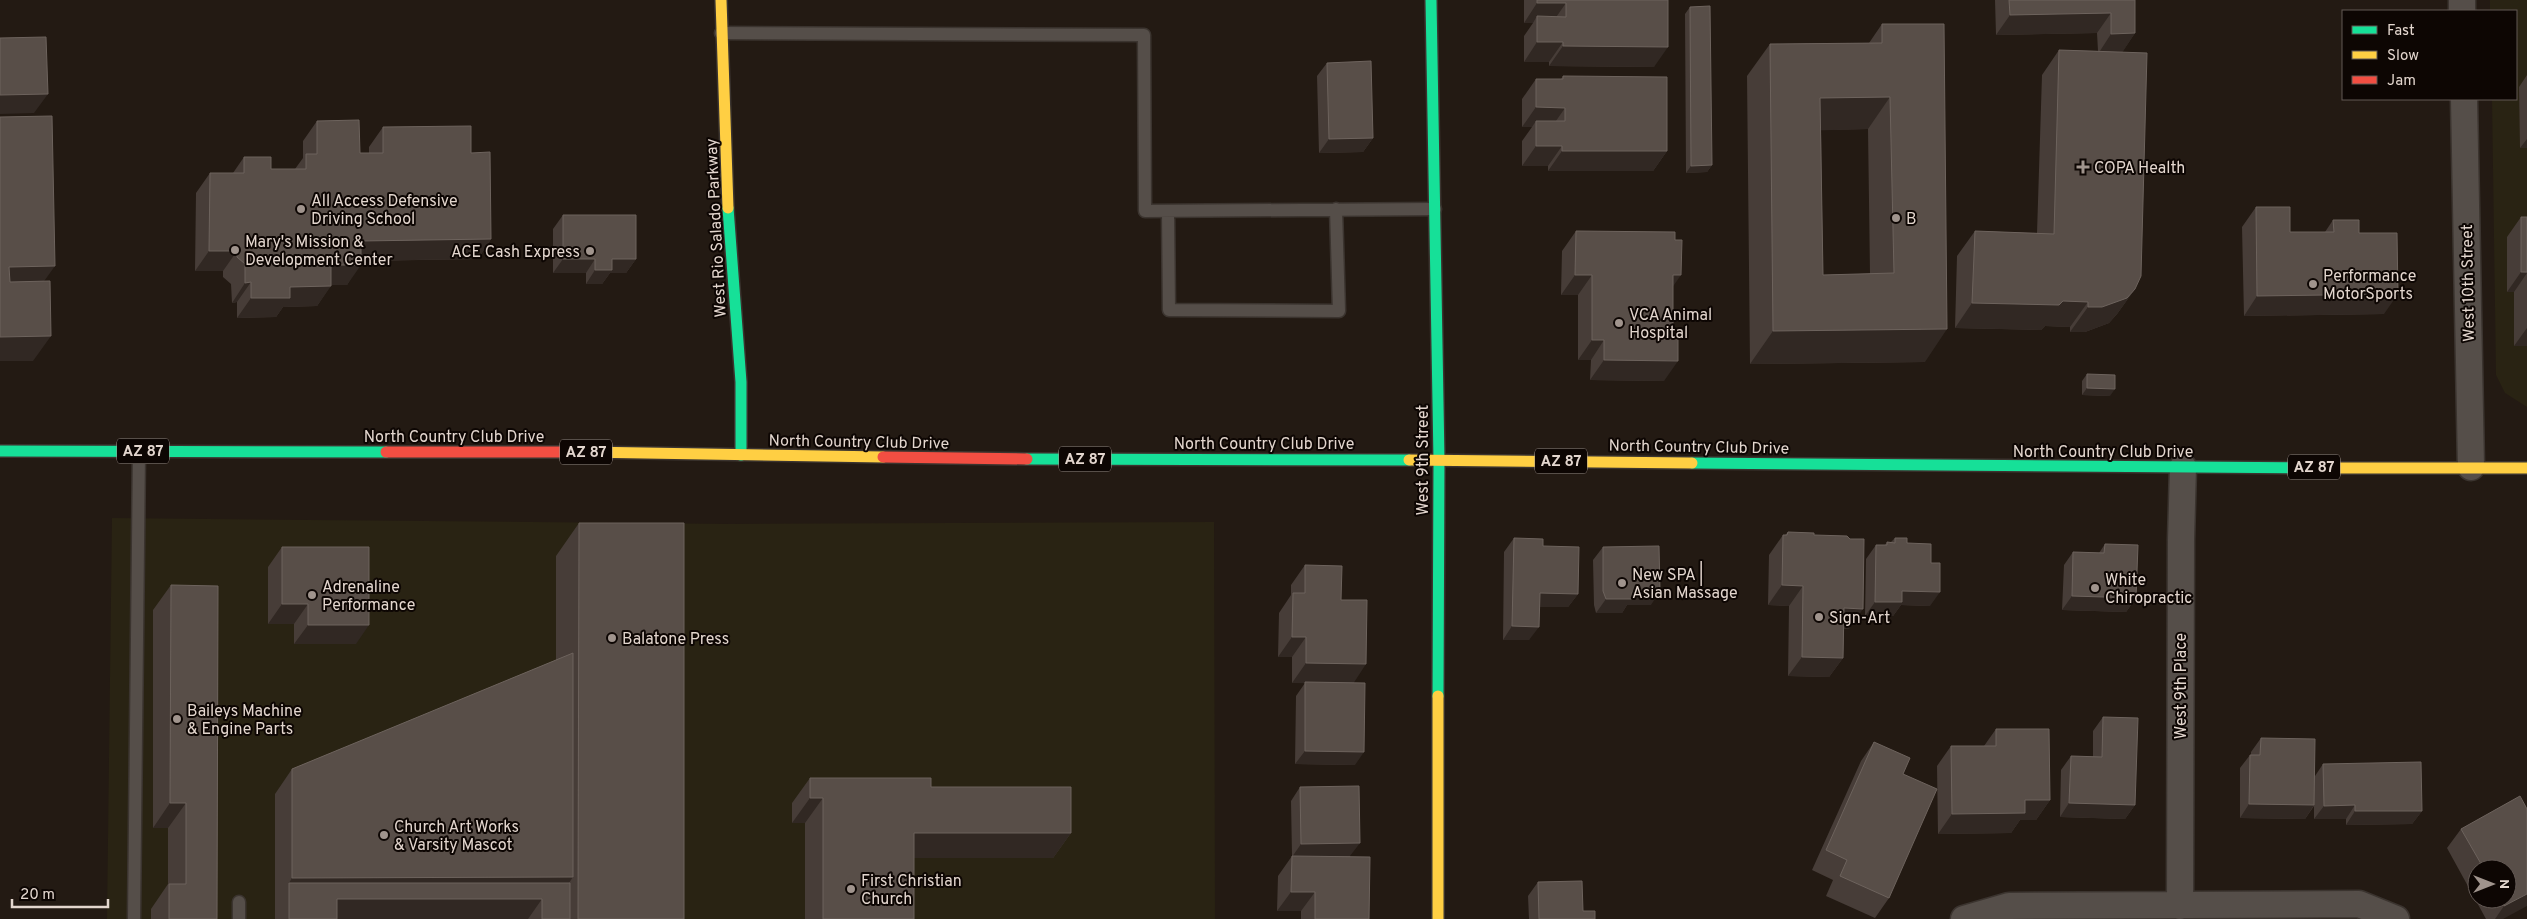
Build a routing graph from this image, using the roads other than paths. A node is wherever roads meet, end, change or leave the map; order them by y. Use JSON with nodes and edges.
{"nodes":[{"id":1,"x":721,"y":0,"type":"edge"},
{"id":2,"x":1431,"y":0,"type":"edge"},
{"id":3,"x":722,"y":33,"type":"junction"},
{"id":4,"x":2464,"y":100,"type":"edge"},
{"id":5,"x":1336,"y":208,"type":"junction"},
{"id":6,"x":1434,"y":209,"type":"junction"},
{"id":7,"x":1168,"y":212,"type":"junction"},
{"id":8,"x":0,"y":451,"type":"edge"},
{"id":9,"x":139,"y":452,"type":"junction"},
{"id":10,"x":741,"y":455,"type":"junction"},
{"id":11,"x":1439,"y":460,"type":"junction"},
{"id":12,"x":2183,"y":467,"type":"junction"},
{"id":13,"x":2471,"y":467,"type":"junction"},
{"id":14,"x":2527,"y":468,"type":"edge"},
{"id":15,"x":239,"y":902,"type":"dead end"},
{"id":16,"x":2180,"y":906,"type":"junction"},
{"id":17,"x":134,"y":919,"type":"edge"},
{"id":18,"x":239,"y":919,"type":"edge"},
{"id":19,"x":1438,"y":919,"type":"edge"},
{"id":20,"x":1964,"y":919,"type":"edge"},
{"id":21,"x":2396,"y":919,"type":"edge"}],
"edges":[{"from":1,"to":3,"type":"main road","name":"West Rio Salado Parkway"},
{"from":2,"to":6,"type":"main road","name":"West 9th Street"},
{"from":3,"to":7,"type":"lane"},
{"from":3,"to":10,"type":"main road","name":"West Rio Salado Parkway"},
{"from":4,"to":13,"type":"street","name":"West 10th Street"},
{"from":5,"to":6,"type":"lane"},
{"from":5,"to":7,"type":"lane"},
{"from":5,"to":7,"type":"lane"},
{"from":6,"to":11,"type":"main road","name":"West 9th Street"},
{"from":8,"to":9,"type":"main road","name":"North Country Club Drive","number":"AZ 87"},
{"from":9,"to":10,"type":"main road","name":"North Country Club Drive","number":"AZ 87"},
{"from":9,"to":17,"type":"lane"},
{"from":10,"to":11,"type":"main road","name":"North Country Club Drive","number":"AZ 87"},
{"from":11,"to":12,"type":"main road","name":"North Country Club Drive","number":"AZ 87"},
{"from":11,"to":19,"type":"main road","name":"West 9th Street"},
{"from":12,"to":13,"type":"main road","name":"North Country Club Drive","number":"AZ 87"},
{"from":12,"to":16,"type":"street","name":"West 9th Place"},
{"from":13,"to":14,"type":"main road","name":"North Country Club Drive","number":"AZ 87"},
{"from":15,"to":18,"type":"lane"},
{"from":16,"to":20,"type":"street"},
{"from":16,"to":21,"type":"street"}]}
